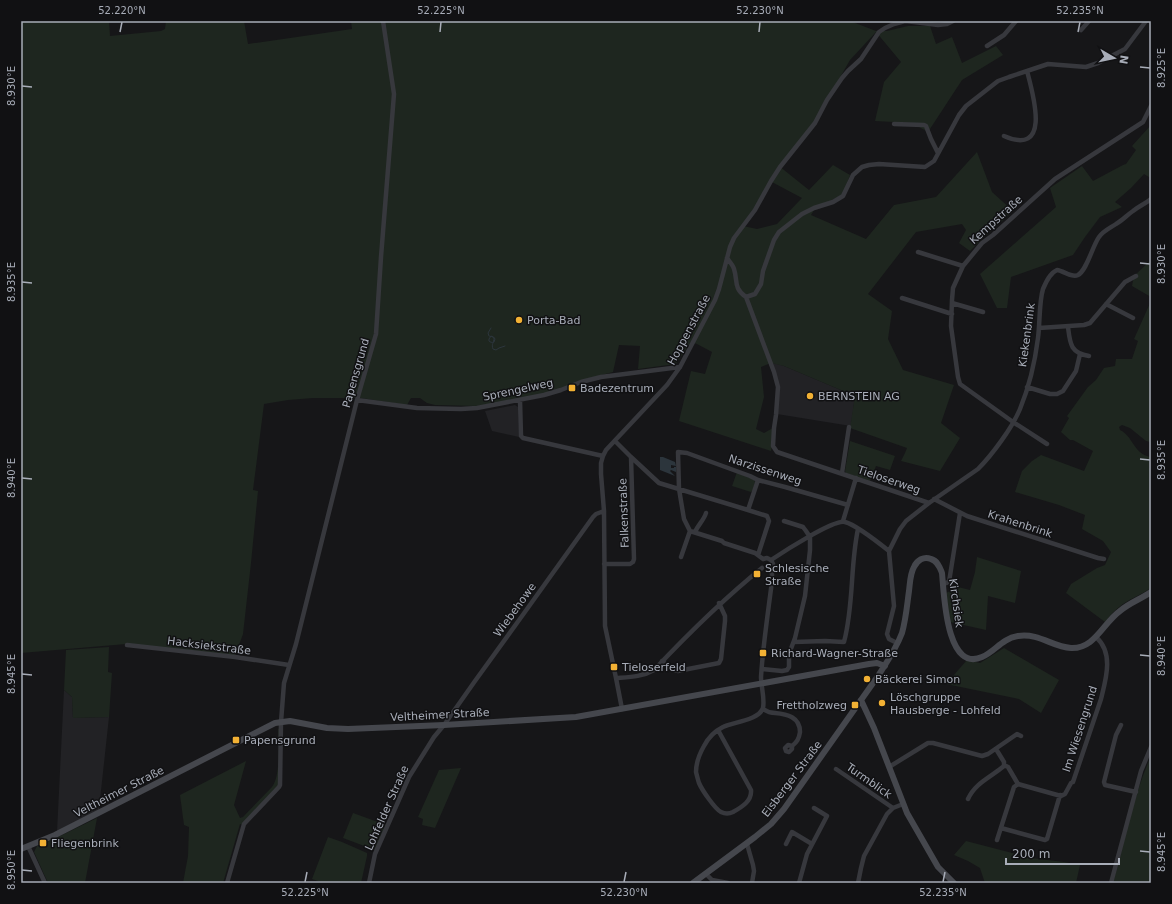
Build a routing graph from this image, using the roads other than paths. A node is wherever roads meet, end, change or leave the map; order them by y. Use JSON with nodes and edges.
{"nodes":[{"id":1,"x":383,"y":21,"type":"edge"},
{"id":2,"x":953,"y":21,"type":"edge"},
{"id":3,"x":1016,"y":21,"type":"edge"},
{"id":4,"x":1089,"y":21,"type":"edge"},
{"id":5,"x":1145,"y":21,"type":"edge"},
{"id":6,"x":1081,"y":30,"type":"dead end"},
{"id":7,"x":987,"y":46,"type":"dead end"},
{"id":8,"x":1027,"y":72,"type":"junction"},
{"id":9,"x":1151,"y":106,"type":"edge"},
{"id":10,"x":894,"y":124,"type":"dead end"},
{"id":11,"x":1004,"y":136,"type":"dead end"},
{"id":12,"x":938,"y":153,"type":"junction"},
{"id":13,"x":1151,"y":199,"type":"edge"},
{"id":14,"x":918,"y":252,"type":"dead end"},
{"id":15,"x":727,"y":258,"type":"junction"},
{"id":16,"x":963,"y":266,"type":"junction"},
{"id":17,"x":1136,"y":276,"type":"dead end"},
{"id":18,"x":746,"y":297,"type":"junction"},
{"id":19,"x":902,"y":298,"type":"dead end"},
{"id":20,"x":952,"y":303,"type":"junction"},
{"id":21,"x":1106,"y":304,"type":"junction"},
{"id":22,"x":983,"y":312,"type":"dead end"},
{"id":23,"x":952,"y":314,"type":"junction"},
{"id":24,"x":1133,"y":318,"type":"dead end"},
{"id":25,"x":1068,"y":327,"type":"junction"},
{"id":26,"x":1039,"y":328,"type":"junction"},
{"id":27,"x":1080,"y":354,"type":"junction"},
{"id":28,"x":1089,"y":356,"type":"dead end"},
{"id":29,"x":680,"y":367,"type":"junction"},
{"id":30,"x":1027,"y":387,"type":"junction"},
{"id":31,"x":358,"y":400,"type":"junction"},
{"id":32,"x":520,"y":400,"type":"junction"},
{"id":33,"x":1013,"y":422,"type":"junction"},
{"id":34,"x":848,"y":426,"type":"dead end"},
{"id":35,"x":615,"y":441,"type":"junction"},
{"id":36,"x":1047,"y":444,"type":"dead end"},
{"id":37,"x":603,"y":456,"type":"junction"},
{"id":38,"x":631,"y":457,"type":"junction"},
{"id":39,"x":842,"y":473,"type":"junction"},
{"id":40,"x":856,"y":478,"type":"junction"},
{"id":41,"x":758,"y":480,"type":"junction"},
{"id":42,"x":679,"y":489,"type":"junction"},
{"id":43,"x":934,"y":499,"type":"junction"},
{"id":44,"x":929,"y":503,"type":"junction"},
{"id":45,"x":848,"y":505,"type":"junction"},
{"id":46,"x":748,"y":510,"type":"junction"},
{"id":47,"x":604,"y":511,"type":"junction"},
{"id":48,"x":706,"y":513,"type":"dead end"},
{"id":49,"x":960,"y":513,"type":"junction"},
{"id":50,"x":784,"y":521,"type":"dead end"},
{"id":51,"x":843,"y":521,"type":"junction"},
{"id":52,"x":858,"y":529,"type":"junction"},
{"id":53,"x":693,"y":532,"type":"junction"},
{"id":54,"x":810,"y":537,"type":"junction"},
{"id":55,"x":889,"y":550,"type":"junction"},
{"id":56,"x":758,"y":555,"type":"junction"},
{"id":57,"x":681,"y":557,"type":"dead end"},
{"id":58,"x":1104,"y":558,"type":"dead end"},
{"id":59,"x":762,"y":560,"type":"junction"},
{"id":60,"x":771,"y":560,"type":"junction"},
{"id":61,"x":604,"y":564,"type":"junction"},
{"id":62,"x":762,"y":568,"type":"junction"},
{"id":63,"x":770,"y":570,"type":"junction"},
{"id":64,"x":943,"y":584,"type":"junction"},
{"id":65,"x":1151,"y":592,"type":"edge"},
{"id":66,"x":719,"y":604,"type":"junction"},
{"id":67,"x":1096,"y":637,"type":"junction"},
{"id":68,"x":794,"y":642,"type":"junction"},
{"id":69,"x":897,"y":643,"type":"junction"},
{"id":70,"x":126,"y":645,"type":"dead end"},
{"id":71,"x":662,"y":661,"type":"junction"},
{"id":72,"x":289,"y":665,"type":"junction"},
{"id":73,"x":885,"y":666,"type":"junction"},
{"id":74,"x":762,"y":669,"type":"junction"},
{"id":75,"x":616,"y":678,"type":"junction"},
{"id":76,"x":761,"y":684,"type":"junction"},
{"id":77,"x":861,"y":700,"type":"junction"},
{"id":78,"x":622,"y":709,"type":"junction"},
{"id":79,"x":762,"y":709,"type":"junction"},
{"id":80,"x":281,"y":722,"type":"junction"},
{"id":81,"x":444,"y":725,"type":"junction"},
{"id":82,"x":1121,"y":725,"type":"dead end"},
{"id":83,"x":718,"y":730,"type":"junction"},
{"id":84,"x":1021,"y":736,"type":"dead end"},
{"id":85,"x":792,"y":746,"type":"dead end"},
{"id":86,"x":1151,"y":747,"type":"edge"},
{"id":87,"x":996,"y":749,"type":"junction"},
{"id":88,"x":1004,"y":765,"type":"junction"},
{"id":89,"x":889,"y":767,"type":"junction"},
{"id":90,"x":836,"y":769,"type":"dead end"},
{"id":91,"x":1018,"y":784,"type":"junction"},
{"id":92,"x":1136,"y":792,"type":"junction"},
{"id":93,"x":1060,"y":795,"type":"junction"},
{"id":94,"x":968,"y":799,"type":"dead end"},
{"id":95,"x":903,"y":804,"type":"junction"},
{"id":96,"x":814,"y":808,"type":"dead end"},
{"id":97,"x":893,"y":808,"type":"junction"},
{"id":98,"x":1001,"y":828,"type":"junction"},
{"id":99,"x":997,"y":840,"type":"dead end"},
{"id":100,"x":747,"y":844,"type":"junction"},
{"id":101,"x":786,"y":844,"type":"dead end"},
{"id":102,"x":812,"y":844,"type":"junction"},
{"id":103,"x":28,"y":846,"type":"junction"},
{"id":104,"x":21,"y":849,"type":"edge"},
{"id":105,"x":706,"y":874,"type":"junction"},
{"id":106,"x":45,"y":883,"type":"edge"},
{"id":107,"x":226,"y":883,"type":"edge"},
{"id":108,"x":368,"y":883,"type":"edge"},
{"id":109,"x":693,"y":883,"type":"edge"},
{"id":110,"x":728,"y":883,"type":"edge"},
{"id":111,"x":752,"y":883,"type":"edge"},
{"id":112,"x":799,"y":883,"type":"edge"},
{"id":113,"x":858,"y":883,"type":"edge"},
{"id":114,"x":954,"y":883,"type":"edge"},
{"id":115,"x":1111,"y":883,"type":"edge"}],
"edges":[{"from":1,"to":31,"type":"street","name":"Papensgrund"},
{"from":2,"to":15,"type":"street","name":"Hoppenstraße"},
{"from":3,"to":7,"type":"street"},
{"from":4,"to":6,"type":"street"},
{"from":5,"to":8,"type":"street"},
{"from":8,"to":11,"type":"street"},
{"from":8,"to":12,"type":"street"},
{"from":9,"to":16,"type":"street","name":"Kempstraße"},
{"from":10,"to":12,"type":"street"},
{"from":12,"to":18,"type":"street"},
{"from":13,"to":26,"type":"street","name":"Kiekenbrink"},
{"from":14,"to":16,"type":"street"},
{"from":15,"to":18,"type":"street"},
{"from":15,"to":29,"type":"street","name":"Hoppenstraße"},
{"from":16,"to":20,"type":"street","name":"Kempstraße"},
{"from":17,"to":21,"type":"street"},
{"from":18,"to":39,"type":"street","name":"Tieloserweg"},
{"from":19,"to":23,"type":"street"},
{"from":20,"to":22,"type":"street"},
{"from":20,"to":23,"type":"street","name":"Kempstraße"},
{"from":21,"to":24,"type":"street"},
{"from":21,"to":25,"type":"street"},
{"from":23,"to":33,"type":"street","name":"Kempstraße"},
{"from":25,"to":26,"type":"street"},
{"from":25,"to":27,"type":"street"},
{"from":26,"to":30,"type":"street","name":"Kiekenbrink"},
{"from":27,"to":28,"type":"street"},
{"from":27,"to":30,"type":"street"},
{"from":29,"to":32,"type":"street","name":"Sprengelweg"},
{"from":29,"to":35,"type":"street","name":"Hoppenstraße"},
{"from":30,"to":33,"type":"street","name":"Kiekenbrink"},
{"from":31,"to":32,"type":"street","name":"Sprengelweg"},
{"from":31,"to":72,"type":"street","name":"Papensgrund"},
{"from":32,"to":37,"type":"street"},
{"from":33,"to":36,"type":"street","name":"Kempstraße"},
{"from":33,"to":43,"type":"street","name":"Kiekenbrink"},
{"from":34,"to":39,"type":"street","name":"Tieloserweg"},
{"from":35,"to":37,"type":"street","name":"Hoppenstraße"},
{"from":35,"to":38,"type":"street"},
{"from":37,"to":47,"type":"street"},
{"from":38,"to":42,"type":"street"},
{"from":38,"to":61,"type":"street","name":"Falkenstraße"},
{"from":39,"to":40,"type":"street","name":"Tieloserweg"},
{"from":40,"to":44,"type":"street","name":"Tieloserweg"},
{"from":40,"to":45,"type":"street"},
{"from":41,"to":42,"type":"street","name":"Narzissenweg"},
{"from":41,"to":45,"type":"street","name":"Narzissenweg"},
{"from":41,"to":46,"type":"street"},
{"from":42,"to":46,"type":"street"},
{"from":42,"to":53,"type":"street"},
{"from":43,"to":44,"type":"street","name":"Kiekenbrink"},
{"from":43,"to":49,"type":"street","name":"Krahenbrink"},
{"from":44,"to":55,"type":"street","name":"Kiekenbrink"},
{"from":45,"to":51,"type":"street"},
{"from":46,"to":56,"type":"street"},
{"from":47,"to":61,"type":"street"},
{"from":47,"to":81,"type":"street","name":"Wiebehowe"},
{"from":48,"to":53,"type":"street"},
{"from":49,"to":58,"type":"street","name":"Krahenbrink"},
{"from":49,"to":64,"type":"street"},
{"from":50,"to":54,"type":"street"},
{"from":51,"to":52,"type":"street"},
{"from":51,"to":54,"type":"street"},
{"from":52,"to":55,"type":"street"},
{"from":52,"to":68,"type":"street"},
{"from":53,"to":56,"type":"street"},
{"from":53,"to":57,"type":"street"},
{"from":54,"to":60,"type":"street"},
{"from":54,"to":68,"type":"street"},
{"from":55,"to":69,"type":"street"},
{"from":56,"to":59,"type":"street"},
{"from":59,"to":60,"type":"street"},
{"from":59,"to":62,"type":"street"},
{"from":60,"to":63,"type":"street"},
{"from":61,"to":75,"type":"street"},
{"from":62,"to":63,"type":"street"},
{"from":62,"to":66,"type":"street"},
{"from":63,"to":74,"type":"street"},
{"from":64,"to":67,"type":"main road","name":"Kirchsiek"},
{"from":64,"to":69,"type":"main road","name":"Kirchsiek"},
{"from":65,"to":67,"type":"main road","name":"Kirchsiek"},
{"from":66,"to":71,"type":"street"},
{"from":66,"to":71,"type":"street"},
{"from":67,"to":93,"type":"street","name":"Im Wiesengrund"},
{"from":68,"to":74,"type":"street"},
{"from":69,"to":73,"type":"main road","name":"Kirchsiek"},
{"from":70,"to":72,"type":"street","name":"Hacksiekstraße"},
{"from":71,"to":75,"type":"street"},
{"from":72,"to":80,"type":"street","name":"Papensgrund"},
{"from":73,"to":76,"type":"main road","name":"Veltheimer Straße"},
{"from":73,"to":77,"type":"main road","name":"Eisberger Straße"},
{"from":74,"to":76,"type":"street"},
{"from":75,"to":78,"type":"street"},
{"from":76,"to":78,"type":"main road","name":"Veltheimer Straße"},
{"from":76,"to":79,"type":"street"},
{"from":77,"to":89,"type":"main road"},
{"from":77,"to":100,"type":"main road","name":"Eisberger Straße"},
{"from":78,"to":81,"type":"main road","name":"Veltheimer Straße"},
{"from":79,"to":83,"type":"street"},
{"from":79,"to":85,"type":"street"},
{"from":80,"to":81,"type":"main road","name":"Veltheimer Straße"},
{"from":80,"to":103,"type":"main road","name":"Veltheimer Straße"},
{"from":80,"to":107,"type":"street","name":"Papensgrund"},
{"from":81,"to":108,"type":"street","name":"Lohfelder Straße"},
{"from":82,"to":92,"type":"street"},
{"from":83,"to":83,"type":"street"},
{"from":84,"to":87,"type":"street"},
{"from":86,"to":92,"type":"street"},
{"from":87,"to":88,"type":"street"},
{"from":87,"to":89,"type":"street"},
{"from":88,"to":91,"type":"street"},
{"from":88,"to":94,"type":"street"},
{"from":89,"to":95,"type":"main road"},
{"from":90,"to":97,"type":"street","name":"Turmblick"},
{"from":91,"to":93,"type":"street"},
{"from":91,"to":98,"type":"street"},
{"from":92,"to":115,"type":"street"},
{"from":93,"to":98,"type":"street"},
{"from":95,"to":97,"type":"street"},
{"from":95,"to":114,"type":"main road"},
{"from":96,"to":102,"type":"street"},
{"from":97,"to":113,"type":"street"},
{"from":98,"to":99,"type":"street"},
{"from":100,"to":105,"type":"main road","name":"Eisberger Straße"},
{"from":100,"to":111,"type":"street"},
{"from":101,"to":102,"type":"street"},
{"from":102,"to":112,"type":"street"},
{"from":103,"to":104,"type":"main road","name":"Veltheimer Straße"},
{"from":103,"to":106,"type":"street"},
{"from":105,"to":109,"type":"main road","name":"Eisberger Straße"},
{"from":105,"to":110,"type":"street"}]}
